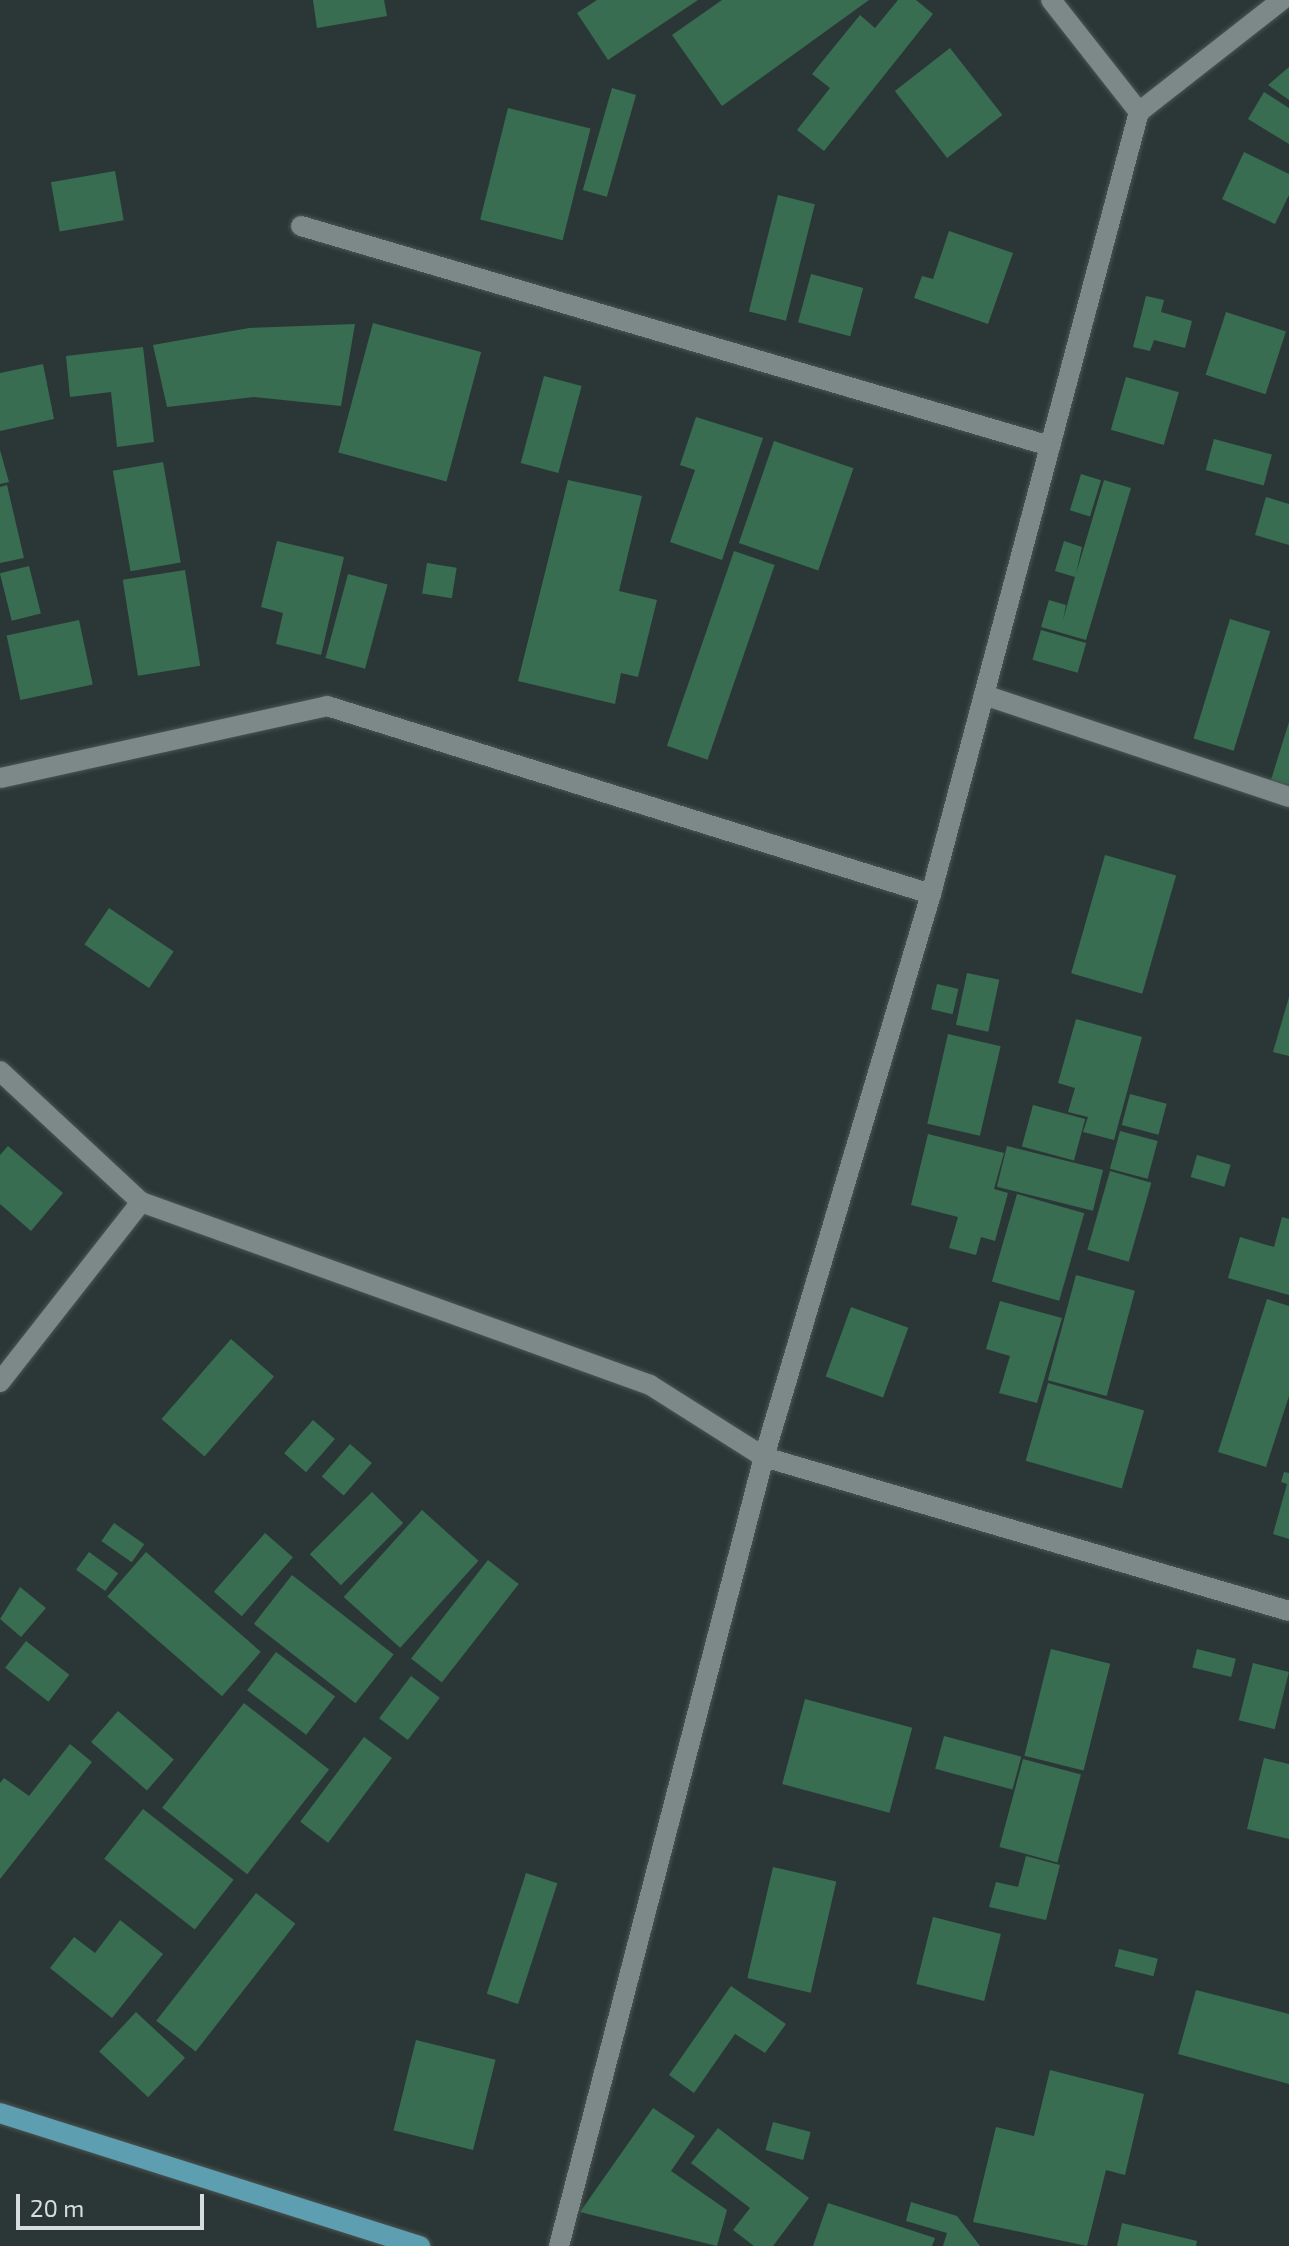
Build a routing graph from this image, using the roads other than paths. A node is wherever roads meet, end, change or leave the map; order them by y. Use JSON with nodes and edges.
{"nodes":[{"id":1,"x":1051,"y":0,"type":"edge"},
{"id":2,"x":1282,"y":0,"type":"edge"},
{"id":3,"x":1139,"y":112,"type":"junction"},
{"id":4,"x":301,"y":226,"type":"dead end"},
{"id":5,"x":1050,"y":446,"type":"junction"},
{"id":6,"x":984,"y":695,"type":"junction"},
{"id":7,"x":0,"y":778,"type":"edge"},
{"id":8,"x":1289,"y":797,"type":"edge"},
{"id":9,"x":931,"y":894,"type":"junction"},
{"id":10,"x":0,"y":1071,"type":"edge"},
{"id":11,"x":141,"y":1202,"type":"junction"},
{"id":12,"x":0,"y":1382,"type":"edge"},
{"id":13,"x":764,"y":1457,"type":"junction"},
{"id":14,"x":1289,"y":1611,"type":"edge"},
{"id":15,"x":0,"y":2113,"type":"edge"},
{"id":16,"x":420,"y":2246,"type":"edge"},
{"id":17,"x":559,"y":2246,"type":"edge"}],
"edges":[{"from":1,"to":3,"type":"street"},
{"from":2,"to":3,"type":"street"},
{"from":3,"to":5,"type":"street"},
{"from":4,"to":5,"type":"street"},
{"from":5,"to":6,"type":"street"},
{"from":6,"to":8,"type":"street"},
{"from":6,"to":9,"type":"street"},
{"from":7,"to":9,"type":"street"},
{"from":9,"to":13,"type":"street"},
{"from":10,"to":11,"type":"street"},
{"from":11,"to":12,"type":"street"},
{"from":11,"to":13,"type":"street"},
{"from":13,"to":14,"type":"street"},
{"from":13,"to":17,"type":"street"},
{"from":15,"to":16,"type":"main road"}]}
